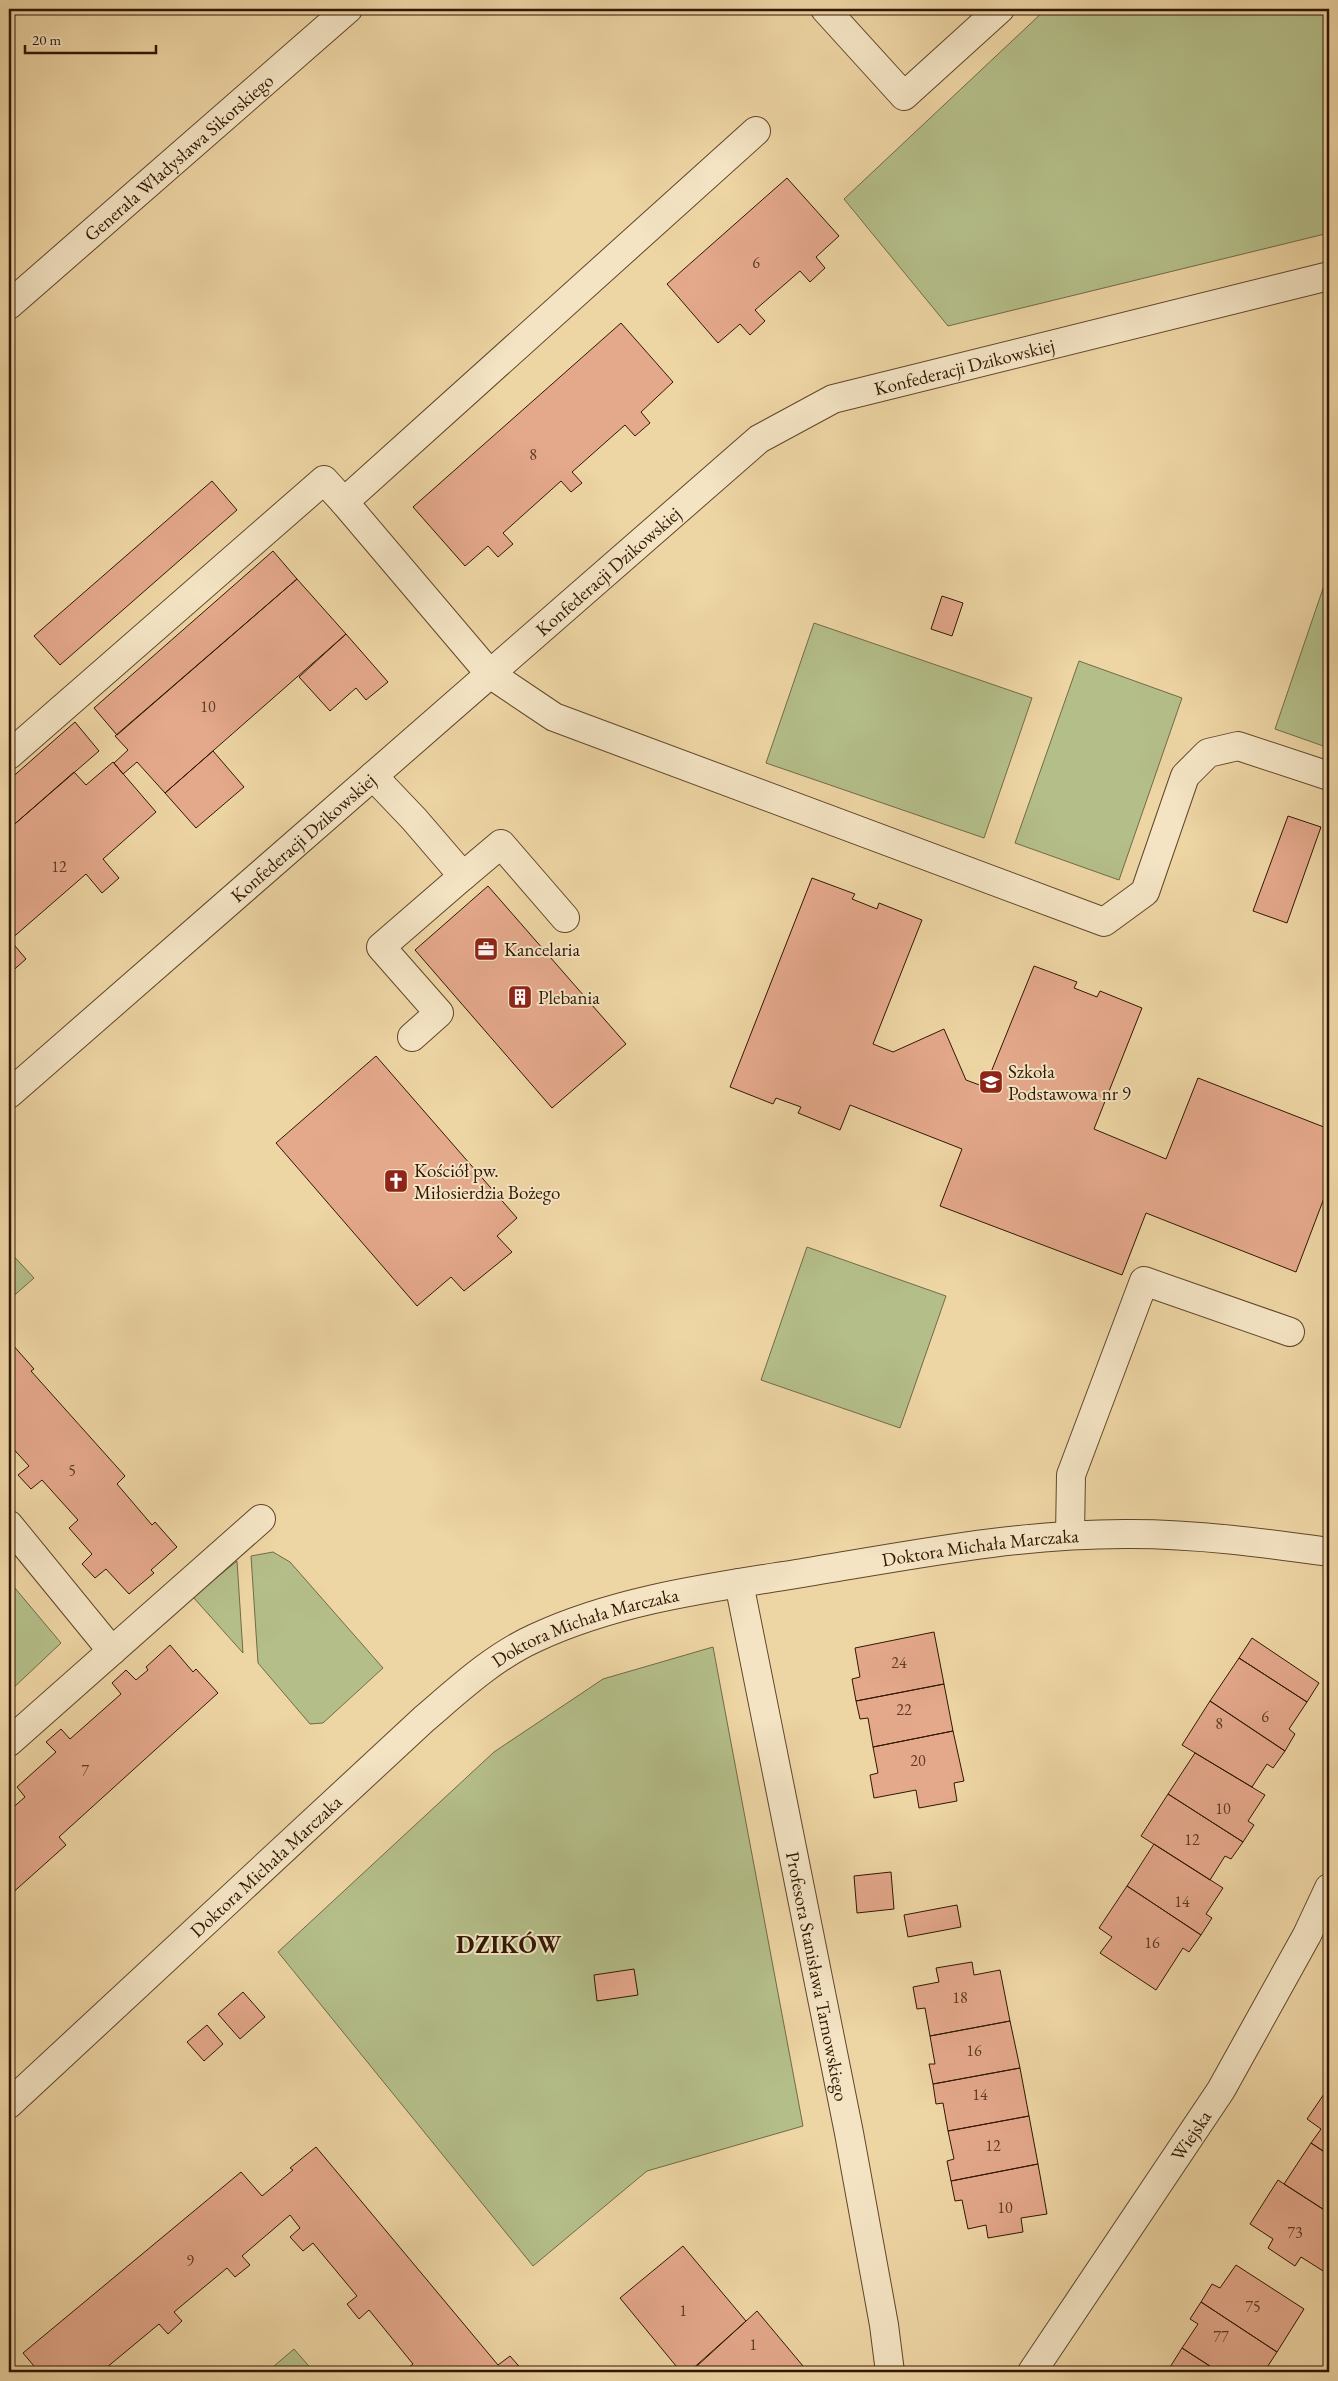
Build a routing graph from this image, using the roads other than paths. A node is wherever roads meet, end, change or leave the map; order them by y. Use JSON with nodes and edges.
{"nodes":[{"id":1,"x":348,"y":9,"type":"edge"},
{"id":2,"x":825,"y":9,"type":"edge"},
{"id":3,"x":1000,"y":9,"type":"edge"},
{"id":4,"x":756,"y":131,"type":"dead end"},
{"id":5,"x":1329,"y":276,"type":"edge"},
{"id":6,"x":9,"y":305,"type":"edge"},
{"id":7,"x":344,"y":502,"type":"junction"},
{"id":8,"x":490,"y":674,"type":"junction"},
{"id":9,"x":9,"y":755,"type":"edge"},
{"id":10,"x":373,"y":776,"type":"junction"},
{"id":11,"x":1329,"y":776,"type":"edge"},
{"id":12,"x":463,"y":876,"type":"junction"},
{"id":13,"x":565,"y":918,"type":"dead end"},
{"id":14,"x":412,"y":1037,"type":"dead end"},
{"id":15,"x":9,"y":1094,"type":"edge"},
{"id":16,"x":1290,"y":1332,"type":"dead end"},
{"id":17,"x":261,"y":1519,"type":"dead end"},
{"id":18,"x":9,"y":1525,"type":"edge"},
{"id":19,"x":1070,"y":1535,"type":"junction"},
{"id":20,"x":1329,"y":1552,"type":"edge"},
{"id":21,"x":739,"y":1583,"type":"junction"},
{"id":22,"x":112,"y":1651,"type":"junction"},
{"id":23,"x":9,"y":1742,"type":"edge"},
{"id":24,"x":1329,"y":1888,"type":"edge"},
{"id":25,"x":9,"y":2104,"type":"edge"},
{"id":26,"x":890,"y":2372,"type":"edge"},
{"id":27,"x":1032,"y":2372,"type":"edge"}],
"edges":[{"from":1,"to":6,"type":"street","name":"Generała Władysława Sikorskiego"},
{"from":2,"to":3,"type":"street"},
{"from":4,"to":7,"type":"street"},
{"from":5,"to":8,"type":"street","name":"Konfederacji Dzikowskiej"},
{"from":7,"to":8,"type":"street"},
{"from":7,"to":9,"type":"street"},
{"from":8,"to":10,"type":"street","name":"Konfederacji Dzikowskiej"},
{"from":8,"to":11,"type":"street"},
{"from":10,"to":12,"type":"street"},
{"from":10,"to":15,"type":"street","name":"Konfederacji Dzikowskiej"},
{"from":12,"to":13,"type":"street"},
{"from":12,"to":14,"type":"street"},
{"from":16,"to":19,"type":"street"},
{"from":17,"to":22,"type":"street"},
{"from":18,"to":22,"type":"street"},
{"from":19,"to":20,"type":"street","name":"Doktora Michała Marczaka"},
{"from":19,"to":21,"type":"street","name":"Doktora Michała Marczaka"},
{"from":21,"to":25,"type":"street","name":"Doktora Michała Marczaka"},
{"from":21,"to":26,"type":"street","name":"Profesora Stanisława Tarnowskiego"},
{"from":22,"to":23,"type":"street"},
{"from":24,"to":27,"type":"street","name":"Wiejska"}]}
